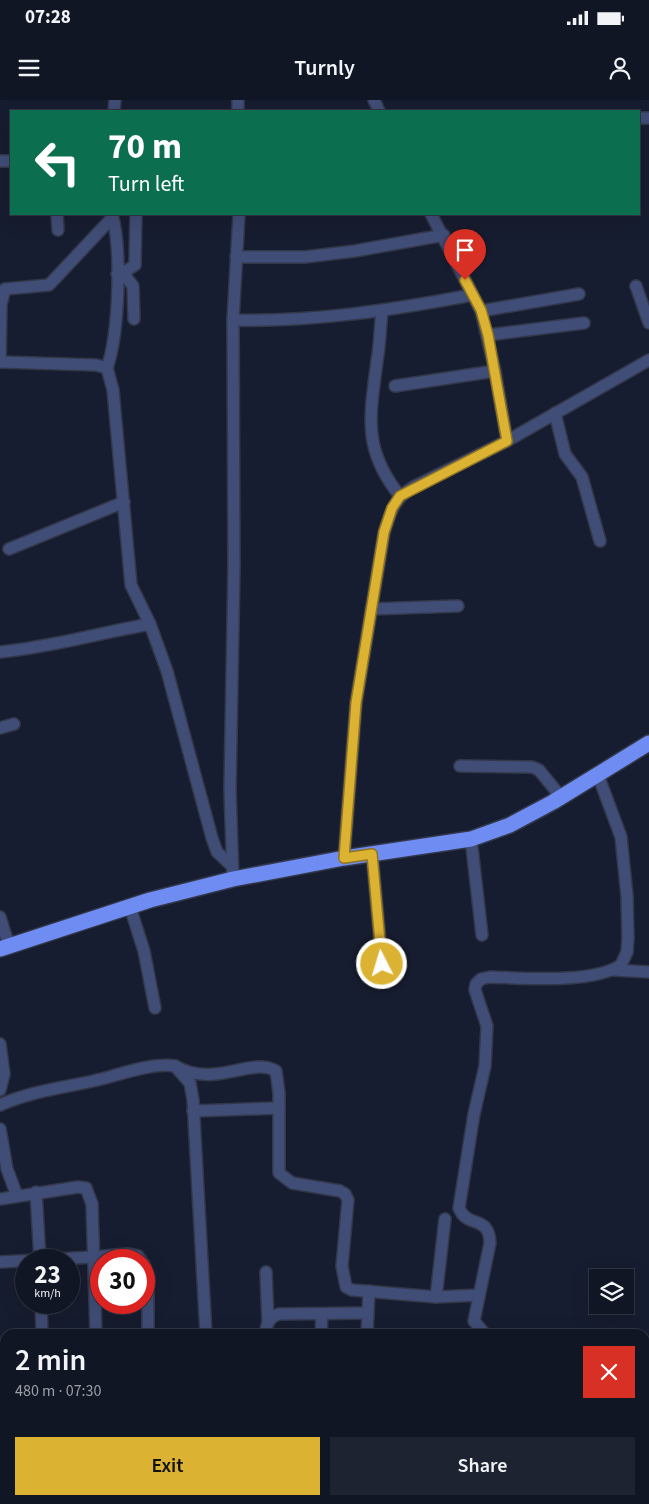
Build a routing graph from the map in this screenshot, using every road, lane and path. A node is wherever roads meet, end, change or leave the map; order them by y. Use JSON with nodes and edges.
{"nodes":[{"id":1,"x":57,"y":215,"type":"edge"},
{"id":2,"x":112,"y":215,"type":"edge"},
{"id":3,"x":112,"y":215,"type":"edge"},
{"id":4,"x":136,"y":215,"type":"edge"},
{"id":5,"x":239,"y":215,"type":"edge"},
{"id":6,"x":432,"y":215,"type":"edge"},
{"id":7,"x":58,"y":230,"type":"dead end"},
{"id":8,"x":444,"y":235,"type":"junction"},
{"id":9,"x":236,"y":257,"type":"junction"},
{"id":10,"x":120,"y":274,"type":"junction"},
{"id":11,"x":636,"y":286,"type":"dead end"},
{"id":12,"x":579,"y":294,"type":"dead end"},
{"id":13,"x":472,"y":295,"type":"junction"},
{"id":14,"x":481,"y":310,"type":"junction"},
{"id":15,"x":382,"y":312,"type":"junction"},
{"id":16,"x":134,"y":319,"type":"dead end"},
{"id":17,"x":233,"y":320,"type":"junction"},
{"id":18,"x":584,"y":323,"type":"dead end"},
{"id":19,"x":649,"y":323,"type":"edge"},
{"id":20,"x":488,"y":335,"type":"junction"},
{"id":21,"x":649,"y":360,"type":"edge"},
{"id":22,"x":0,"y":362,"type":"edge"},
{"id":23,"x":107,"y":368,"type":"junction"},
{"id":24,"x":495,"y":371,"type":"junction"},
{"id":25,"x":395,"y":386,"type":"dead end"},
{"id":26,"x":555,"y":413,"type":"junction"},
{"id":27,"x":507,"y":441,"type":"junction"},
{"id":28,"x":400,"y":496,"type":"junction"},
{"id":29,"x":124,"y":502,"type":"junction"},
{"id":30,"x":600,"y":541,"type":"dead end"},
{"id":31,"x":9,"y":549,"type":"dead end"},
{"id":32,"x":458,"y":606,"type":"dead end"},
{"id":33,"x":371,"y":609,"type":"junction"},
{"id":34,"x":150,"y":624,"type":"junction"},
{"id":35,"x":0,"y":652,"type":"edge"},
{"id":36,"x":14,"y":724,"type":"dead end"},
{"id":37,"x":0,"y":728,"type":"edge"},
{"id":38,"x":649,"y":743,"type":"edge"},
{"id":39,"x":460,"y":766,"type":"dead end"},
{"id":40,"x":598,"y":775,"type":"junction"},
{"id":41,"x":561,"y":797,"type":"junction"},
{"id":42,"x":471,"y":839,"type":"junction"},
{"id":43,"x":372,"y":854,"type":"junction"},
{"id":44,"x":344,"y":858,"type":"junction"},
{"id":45,"x":232,"y":872,"type":"junction"},
{"id":46,"x":130,"y":907,"type":"junction"},
{"id":47,"x":0,"y":917,"type":"edge"},
{"id":48,"x":482,"y":935,"type":"dead end"},
{"id":49,"x":5,"y":948,"type":"edge"},
{"id":50,"x":382,"y":964,"type":"dead end"},
{"id":51,"x":613,"y":970,"type":"junction"},
{"id":52,"x":649,"y":972,"type":"edge"},
{"id":53,"x":155,"y":1008,"type":"dead end"},
{"id":54,"x":0,"y":1044,"type":"edge"},
{"id":55,"x":175,"y":1066,"type":"junction"},
{"id":56,"x":0,"y":1090,"type":"edge"},
{"id":57,"x":0,"y":1105,"type":"edge"},
{"id":58,"x":279,"y":1108,"type":"junction"},
{"id":59,"x":193,"y":1111,"type":"junction"},
{"id":60,"x":0,"y":1129,"type":"edge"},
{"id":61,"x":36,"y":1192,"type":"junction"},
{"id":62,"x":17,"y":1196,"type":"junction"},
{"id":63,"x":0,"y":1199,"type":"edge"},
{"id":64,"x":445,"y":1219,"type":"dead end"},
{"id":65,"x":39,"y":1249,"type":"edge"},
{"id":66,"x":94,"y":1249,"type":"edge"},
{"id":67,"x":15,"y":1261,"type":"edge"},
{"id":68,"x":0,"y":1262,"type":"edge"},
{"id":69,"x":266,"y":1272,"type":"dead end"},
{"id":70,"x":369,"y":1290,"type":"junction"},
{"id":71,"x":479,"y":1295,"type":"junction"},
{"id":72,"x":436,"y":1297,"type":"junction"},
{"id":73,"x":367,"y":1313,"type":"junction"},
{"id":74,"x":41,"y":1314,"type":"edge"},
{"id":75,"x":95,"y":1314,"type":"edge"},
{"id":76,"x":148,"y":1314,"type":"edge"},
{"id":77,"x":322,"y":1314,"type":"junction"},
{"id":78,"x":266,"y":1328,"type":"edge"},
{"id":79,"x":42,"y":1329,"type":"edge"},
{"id":80,"x":96,"y":1329,"type":"edge"},
{"id":81,"x":148,"y":1329,"type":"edge"},
{"id":82,"x":206,"y":1329,"type":"edge"},
{"id":83,"x":321,"y":1329,"type":"edge"},
{"id":84,"x":367,"y":1329,"type":"edge"},
{"id":85,"x":477,"y":1329,"type":"edge"}],
"edges":[{"from":1,"to":7,"type":"street"},
{"from":2,"to":10,"type":"street"},
{"from":3,"to":22,"type":"street"},
{"from":4,"to":10,"type":"street"},
{"from":5,"to":9,"type":"street"},
{"from":6,"to":8,"type":"street"},
{"from":8,"to":9,"type":"street"},
{"from":8,"to":13,"type":"street"},
{"from":9,"to":17,"type":"street"},
{"from":10,"to":16,"type":"street"},
{"from":10,"to":23,"type":"street"},
{"from":11,"to":19,"type":"street"},
{"from":12,"to":14,"type":"street"},
{"from":13,"to":14,"type":"street"},
{"from":13,"to":15,"type":"street"},
{"from":14,"to":20,"type":"street"},
{"from":15,"to":17,"type":"street"},
{"from":15,"to":28,"type":"street"},
{"from":17,"to":45,"type":"street"},
{"from":18,"to":20,"type":"street"},
{"from":20,"to":24,"type":"street"},
{"from":21,"to":26,"type":"street"},
{"from":22,"to":23,"type":"street"},
{"from":23,"to":29,"type":"street"},
{"from":24,"to":25,"type":"street"},
{"from":24,"to":27,"type":"street"},
{"from":26,"to":27,"type":"street"},
{"from":26,"to":30,"type":"street"},
{"from":27,"to":28,"type":"street"},
{"from":28,"to":33,"type":"street"},
{"from":29,"to":31,"type":"street"},
{"from":29,"to":34,"type":"street"},
{"from":32,"to":33,"type":"street"},
{"from":33,"to":44,"type":"street"},
{"from":34,"to":35,"type":"street"},
{"from":34,"to":45,"type":"street"},
{"from":36,"to":37,"type":"street"},
{"from":38,"to":40,"type":"highway"},
{"from":39,"to":41,"type":"street"},
{"from":40,"to":41,"type":"highway"},
{"from":40,"to":51,"type":"street"},
{"from":41,"to":42,"type":"highway"},
{"from":42,"to":43,"type":"highway"},
{"from":42,"to":48,"type":"street"},
{"from":43,"to":44,"type":"highway"},
{"from":43,"to":50,"type":"street"},
{"from":44,"to":45,"type":"highway"},
{"from":45,"to":46,"type":"highway"},
{"from":46,"to":49,"type":"highway"},
{"from":46,"to":53,"type":"street"},
{"from":47,"to":49,"type":"street"},
{"from":51,"to":52,"type":"street"},
{"from":51,"to":71,"type":"street"},
{"from":54,"to":56,"type":"street"},
{"from":55,"to":57,"type":"street"},
{"from":55,"to":58,"type":"street"},
{"from":55,"to":59,"type":"street"},
{"from":58,"to":59,"type":"street"},
{"from":58,"to":70,"type":"street"},
{"from":59,"to":82,"type":"street"},
{"from":60,"to":62,"type":"street"},
{"from":61,"to":62,"type":"street"},
{"from":61,"to":65,"type":"street"},
{"from":61,"to":66,"type":"street"},
{"from":62,"to":63,"type":"street"},
{"from":64,"to":72,"type":"street"},
{"from":67,"to":68,"type":"street"},
{"from":69,"to":78,"type":"street"},
{"from":70,"to":72,"type":"street"},
{"from":70,"to":73,"type":"street"},
{"from":71,"to":72,"type":"street"},
{"from":71,"to":85,"type":"street"},
{"from":73,"to":77,"type":"street"},
{"from":73,"to":84,"type":"street"},
{"from":74,"to":79,"type":"street"},
{"from":75,"to":80,"type":"street"},
{"from":76,"to":81,"type":"street"},
{"from":77,"to":78,"type":"street"},
{"from":77,"to":83,"type":"street"}]}
